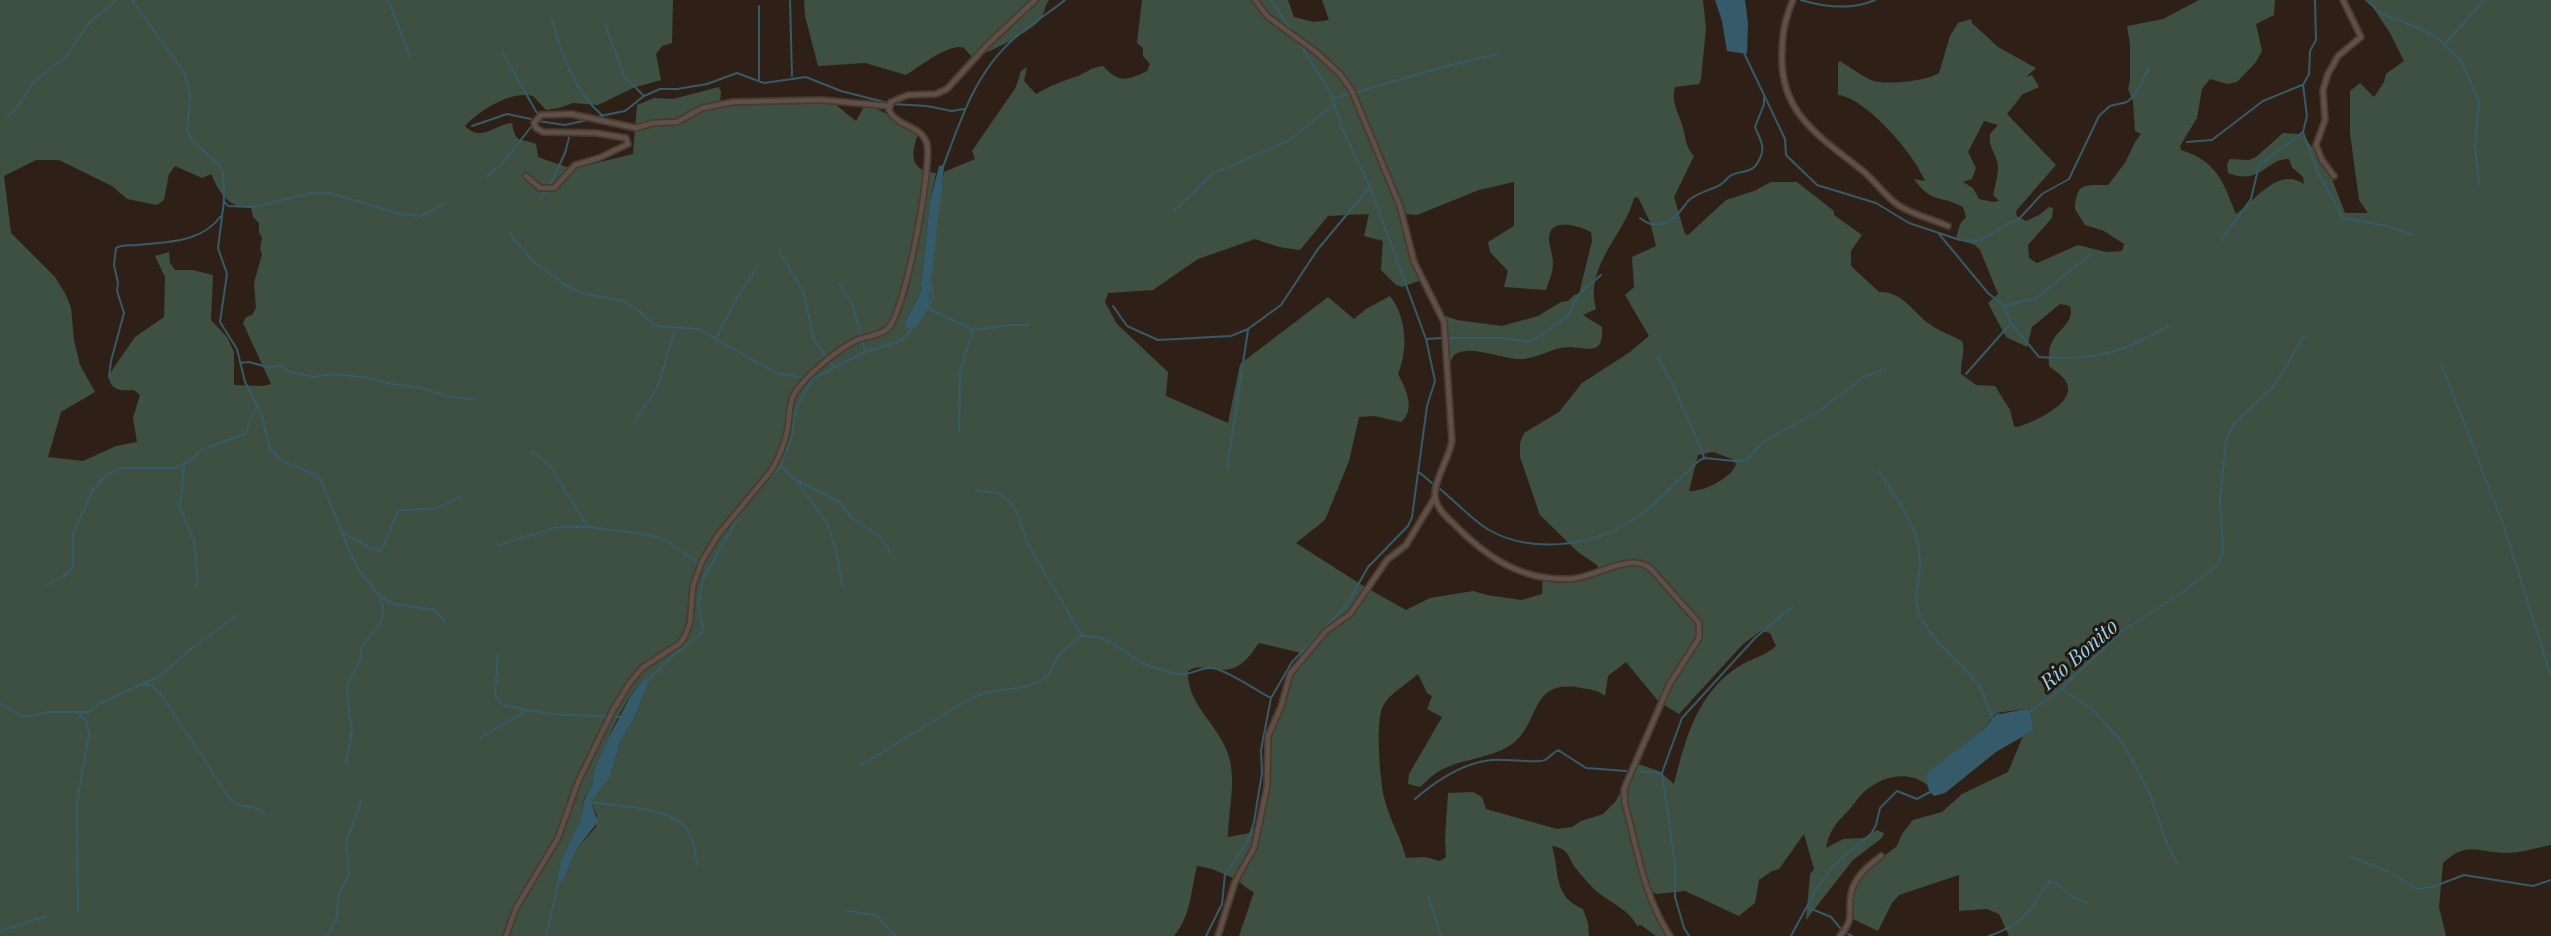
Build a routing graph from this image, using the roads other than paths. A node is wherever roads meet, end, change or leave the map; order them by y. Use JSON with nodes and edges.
{"nodes":[{"id":1,"x":1035,"y":0,"type":"edge"},
{"id":2,"x":1255,"y":0,"type":"edge"},
{"id":3,"x":1793,"y":0,"type":"edge"},
{"id":4,"x":2343,"y":0,"type":"edge"},
{"id":5,"x":889,"y":106,"type":"junction"},
{"id":6,"x":526,"y":176,"type":"dead end"},
{"id":7,"x":2334,"y":176,"type":"dead end"},
{"id":8,"x":1948,"y":226,"type":"dead end"},
{"id":9,"x":1435,"y":496,"type":"junction"},
{"id":10,"x":1881,"y":856,"type":"dead end"},
{"id":11,"x":506,"y":936,"type":"edge"},
{"id":12,"x":1218,"y":936,"type":"edge"},
{"id":13,"x":1670,"y":936,"type":"edge"},
{"id":14,"x":1840,"y":936,"type":"edge"}],
"edges":[{"from":1,"to":5,"type":"street"},
{"from":2,"to":9,"type":"street"},
{"from":3,"to":8,"type":"street"},
{"from":4,"to":7,"type":"street"},
{"from":5,"to":6,"type":"street"},
{"from":5,"to":11,"type":"street"},
{"from":9,"to":12,"type":"street"},
{"from":9,"to":13,"type":"street"},
{"from":10,"to":14,"type":"street"}]}
